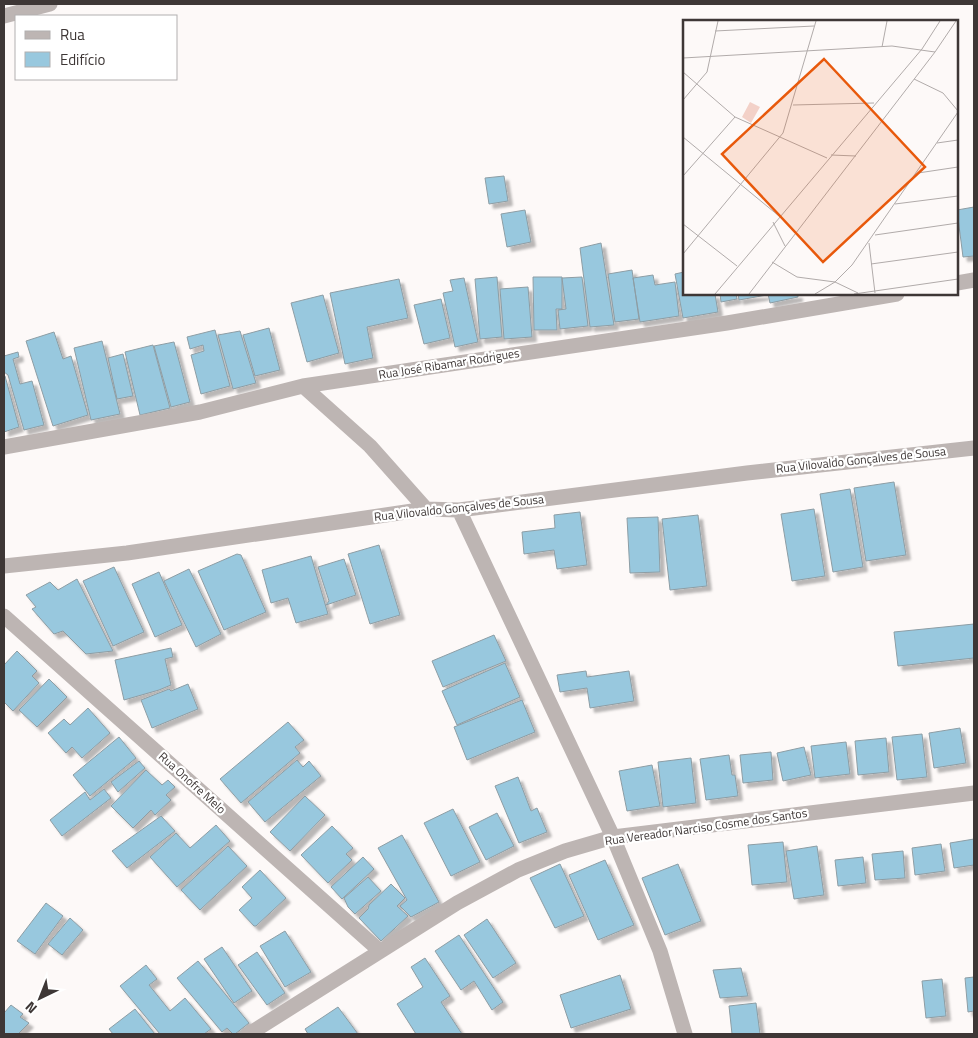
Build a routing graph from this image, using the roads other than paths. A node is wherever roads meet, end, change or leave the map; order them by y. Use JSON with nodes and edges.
{"nodes":[{"id":1,"x":50,"y":4,"type":"edge"},
{"id":2,"x":4,"y":16,"type":"edge"},
{"id":3,"x":974,"y":280,"type":"edge"},
{"id":4,"x":958,"y":283,"type":"edge"},
{"id":5,"x":891,"y":295,"type":"edge"},
{"id":6,"x":304,"y":386,"type":"junction"},
{"id":7,"x":4,"y":447,"type":"edge"},
{"id":8,"x":974,"y":448,"type":"edge"},
{"id":9,"x":426,"y":509,"type":"junction"},
{"id":10,"x":459,"y":510,"type":"junction"},
{"id":11,"x":4,"y":566,"type":"edge"},
{"id":12,"x":4,"y":616,"type":"edge"},
{"id":13,"x":974,"y":793,"type":"edge"},
{"id":14,"x":613,"y":837,"type":"junction"},
{"id":15,"x":380,"y":951,"type":"junction"},
{"id":16,"x":249,"y":1034,"type":"edge"},
{"id":17,"x":685,"y":1034,"type":"edge"}],
"edges":[{"from":1,"to":2,"type":"street"},
{"from":3,"to":4,"type":"street"},
{"from":5,"to":6,"type":"street","name":"Rua José Ribamar Rodrigues"},
{"from":6,"to":7,"type":"street","name":"Rua José Ribamar Rodrigues"},
{"from":6,"to":9,"type":"street"},
{"from":8,"to":10,"type":"street","name":"Rua Vilovaldo Gonçalves de Sousa"},
{"from":9,"to":10,"type":"street","name":"Rua Vilovaldo Gonçalves de Sousa"},
{"from":9,"to":11,"type":"street","name":"Rua Vilovaldo Gonçalves de Sousa"},
{"from":10,"to":14,"type":"street"},
{"from":12,"to":15,"type":"street","name":"Rua Onofre Melo"},
{"from":13,"to":14,"type":"street","name":"Rua Vereador Narciso Cosme dos Santos"},
{"from":14,"to":15,"type":"street","name":"Rua Vereador Narciso Cosme dos Santos"},
{"from":14,"to":17,"type":"street"},
{"from":15,"to":16,"type":"street","name":"Rua Vereador Narciso Cosme dos Santos"}]}
